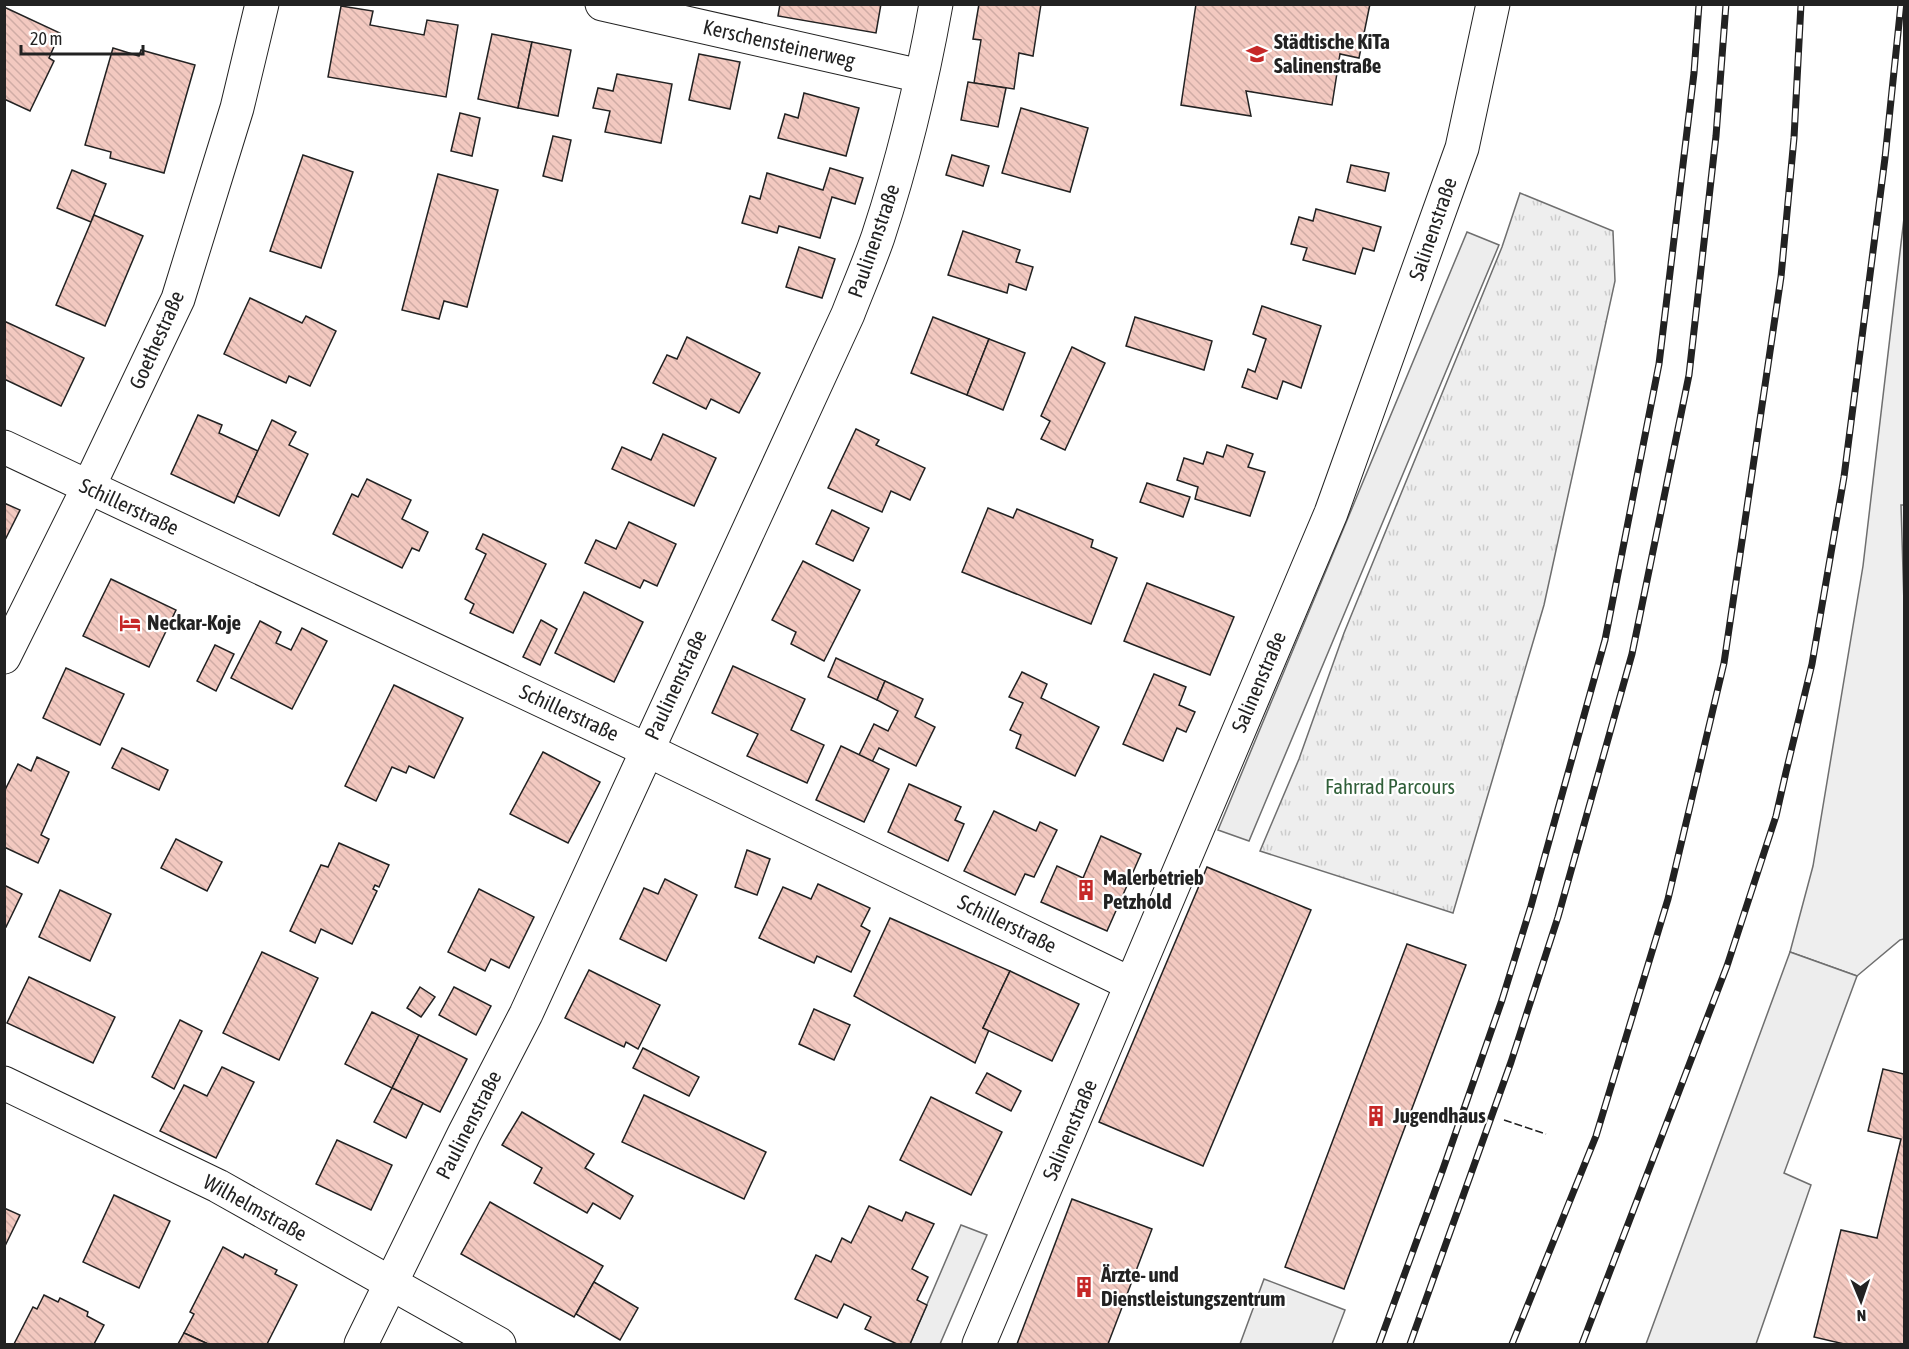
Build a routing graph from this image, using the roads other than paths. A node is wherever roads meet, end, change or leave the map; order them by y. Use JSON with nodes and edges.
{"nodes":[{"id":1,"x":262,"y":4,"type":"edge"},
{"id":2,"x":602,"y":4,"type":"edge"},
{"id":3,"x":936,"y":4,"type":"edge"},
{"id":4,"x":1493,"y":4,"type":"edge"},
{"id":5,"x":921,"y":76,"type":"junction"},
{"id":6,"x":4,"y":447,"type":"edge"},
{"id":7,"x":88,"y":488,"type":"junction"},
{"id":8,"x":4,"y":657,"type":"edge"},
{"id":9,"x":646,"y":750,"type":"junction"},
{"id":10,"x":1131,"y":984,"type":"junction"},
{"id":11,"x":4,"y":1083,"type":"edge"},
{"id":12,"x":389,"y":1283,"type":"junction"},
{"id":13,"x":361,"y":1344,"type":"edge"},
{"id":14,"x":499,"y":1344,"type":"edge"},
{"id":15,"x":979,"y":1344,"type":"edge"}],
"edges":[{"from":1,"to":7,"type":"street","name":"Goethestraße"},
{"from":2,"to":5,"type":"street","name":"Kerschensteinerweg"},
{"from":3,"to":5,"type":"street","name":"Paulinenstraße"},
{"from":4,"to":10,"type":"street","name":"Salinenstraße"},
{"from":5,"to":9,"type":"street","name":"Paulinenstraße"},
{"from":6,"to":7,"type":"street","name":"Schillerstraße"},
{"from":7,"to":8,"type":"street","name":"Goethestraße"},
{"from":7,"to":9,"type":"street","name":"Schillerstraße"},
{"from":9,"to":10,"type":"street","name":"Schillerstraße"},
{"from":9,"to":12,"type":"street","name":"Paulinenstraße"},
{"from":10,"to":15,"type":"street","name":"Salinenstraße"},
{"from":11,"to":12,"type":"street","name":"Wilhelmstraße"},
{"from":12,"to":13,"type":"street","name":"Paulinenstraße"},
{"from":12,"to":14,"type":"street","name":"Wilhelmstraße"}]}
